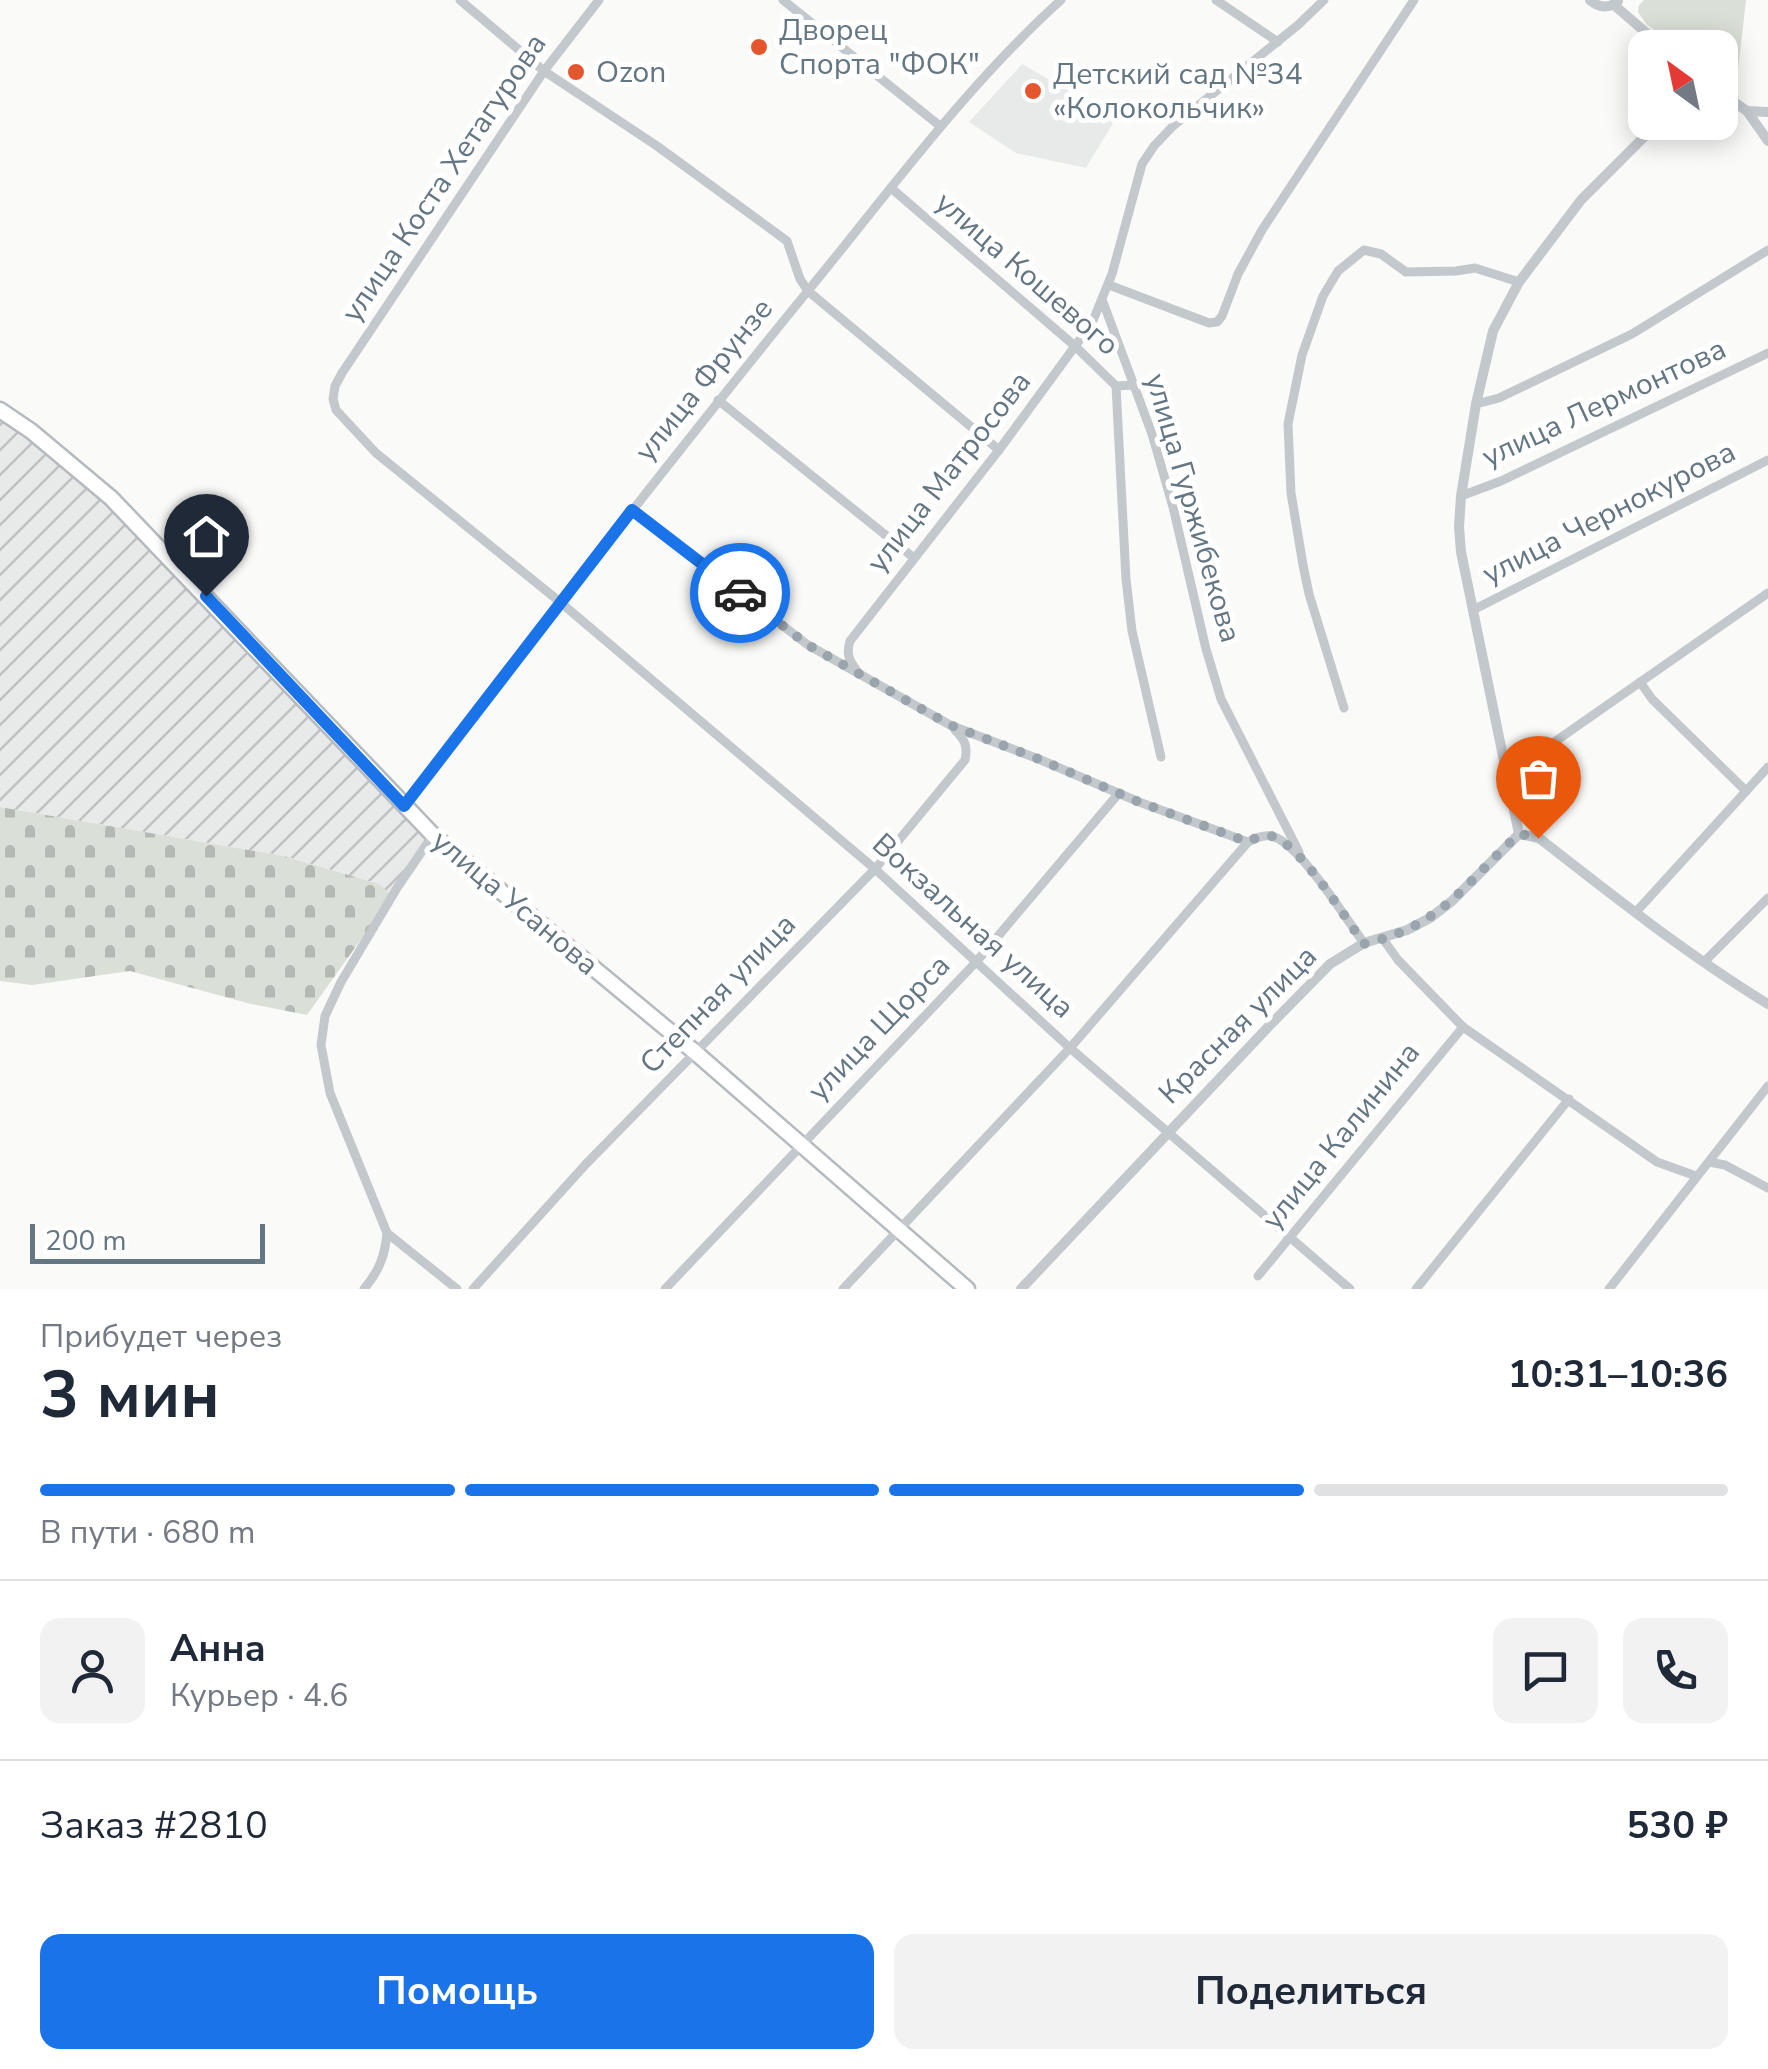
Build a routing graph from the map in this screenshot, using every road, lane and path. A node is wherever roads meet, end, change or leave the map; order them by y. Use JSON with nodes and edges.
{"nodes":[{"id":1,"x":460,"y":0,"type":"edge"},
{"id":2,"x":599,"y":0,"type":"edge"},
{"id":3,"x":783,"y":0,"type":"edge"},
{"id":4,"x":1061,"y":0,"type":"edge"},
{"id":5,"x":1216,"y":0,"type":"edge"},
{"id":6,"x":1324,"y":0,"type":"edge"},
{"id":7,"x":1414,"y":0,"type":"edge"},
{"id":8,"x":1590,"y":0,"type":"edge"},
{"id":9,"x":1616,"y":2,"type":"edge"},
{"id":10,"x":1645,"y":30,"type":"edge"},
{"id":11,"x":1278,"y":42,"type":"junction"},
{"id":12,"x":544,"y":71,"type":"junction"},
{"id":13,"x":1738,"y":105,"type":"edge"},
{"id":14,"x":1746,"y":111,"type":"junction"},
{"id":15,"x":1768,"y":112,"type":"edge"},
{"id":16,"x":940,"y":126,"type":"junction"},
{"id":17,"x":1642,"y":140,"type":"edge"},
{"id":18,"x":1768,"y":141,"type":"edge"},
{"id":19,"x":890,"y":188,"type":"junction"},
{"id":20,"x":1768,"y":250,"type":"edge"},
{"id":21,"x":1519,"y":282,"type":"junction"},
{"id":22,"x":1108,"y":285,"type":"junction"},
{"id":23,"x":808,"y":291,"type":"junction"},
{"id":24,"x":1103,"y":302,"type":"junction"},
{"id":25,"x":1076,"y":346,"type":"junction"},
{"id":26,"x":1768,"y":353,"type":"edge"},
{"id":27,"x":335,"y":386,"type":"joint"},
{"id":28,"x":1116,"y":386,"type":"junction"},
{"id":29,"x":1136,"y":386,"type":"junction"},
{"id":30,"x":718,"y":400,"type":"junction"},
{"id":31,"x":1476,"y":404,"type":"junction"},
{"id":32,"x":0,"y":410,"type":"edge"},
{"id":33,"x":1000,"y":450,"type":"junction"},
{"id":34,"x":1768,"y":460,"type":"edge"},
{"id":35,"x":1461,"y":496,"type":"junction"},
{"id":36,"x":632,"y":510,"type":"junction"},
{"id":37,"x":914,"y":558,"type":"junction"},
{"id":38,"x":1768,"y":593,"type":"edge"},
{"id":39,"x":560,"y":602,"type":"junction"},
{"id":40,"x":1473,"y":610,"type":"junction"},
{"id":41,"x":858,"y":673,"type":"junction"},
{"id":42,"x":1640,"y":682,"type":"junction"},
{"id":43,"x":1344,"y":708,"type":"dead end"},
{"id":44,"x":950,"y":725,"type":"junction"},
{"id":45,"x":1161,"y":758,"type":"dead end"},
{"id":46,"x":1768,"y":767,"type":"edge"},
{"id":47,"x":1507,"y":775,"type":"junction"},
{"id":48,"x":1746,"y":790,"type":"junction"},
{"id":49,"x":1119,"y":792,"type":"junction"},
{"id":50,"x":404,"y":806,"type":"junction"},
{"id":51,"x":1519,"y":834,"type":"junction"},
{"id":52,"x":432,"y":836,"type":"junction"},
{"id":53,"x":1248,"y":842,"type":"junction"},
{"id":54,"x":1304,"y":860,"type":"junction"},
{"id":55,"x":875,"y":868,"type":"junction"},
{"id":56,"x":1768,"y":898,"type":"edge"},
{"id":57,"x":1636,"y":912,"type":"junction"},
{"id":58,"x":1383,"y":939,"type":"junction"},
{"id":59,"x":1364,"y":944,"type":"junction"},
{"id":60,"x":977,"y":961,"type":"junction"},
{"id":61,"x":1704,"y":962,"type":"junction"},
{"id":62,"x":1768,"y":1004,"type":"edge"},
{"id":63,"x":1462,"y":1027,"type":"junction"},
{"id":64,"x":1070,"y":1048,"type":"junction"},
{"id":65,"x":696,"y":1053,"type":"junction"},
{"id":66,"x":1768,"y":1086,"type":"edge"},
{"id":67,"x":1568,"y":1100,"type":"junction"},
{"id":68,"x":1168,"y":1132,"type":"junction"},
{"id":69,"x":801,"y":1144,"type":"junction"},
{"id":70,"x":1709,"y":1162,"type":"junction"},
{"id":71,"x":1696,"y":1176,"type":"junction"},
{"id":72,"x":1768,"y":1188,"type":"edge"},
{"id":73,"x":899,"y":1231,"type":"junction"},
{"id":74,"x":387,"y":1233,"type":"junction"},
{"id":75,"x":1290,"y":1238,"type":"junction"},
{"id":76,"x":1258,"y":1276,"type":"dead end"},
{"id":77,"x":364,"y":1289,"type":"edge"},
{"id":78,"x":457,"y":1289,"type":"edge"},
{"id":79,"x":473,"y":1289,"type":"edge"},
{"id":80,"x":665,"y":1289,"type":"edge"},
{"id":81,"x":843,"y":1289,"type":"edge"},
{"id":82,"x":967,"y":1289,"type":"edge"},
{"id":83,"x":1020,"y":1289,"type":"edge"},
{"id":84,"x":1350,"y":1289,"type":"edge"},
{"id":85,"x":1416,"y":1289,"type":"edge"},
{"id":86,"x":1609,"y":1289,"type":"edge"}],
"edges":[{"from":1,"to":12,"type":"street"},
{"from":2,"to":12,"type":"street","name":"улица Коста Хетагурова"},
{"from":3,"to":16,"type":"street"},
{"from":4,"to":16,"type":"street","name":"улица Фрунзе"},
{"from":5,"to":11,"type":"street"},
{"from":6,"to":11,"type":"street"},
{"from":7,"to":22,"type":"street"},
{"from":8,"to":9,"type":"street"},
{"from":9,"to":10,"type":"street"},
{"from":11,"to":22,"type":"street"},
{"from":12,"to":23,"type":"street"},
{"from":12,"to":27,"type":"street","name":"улица Коста Хетагурова"},
{"from":13,"to":14,"type":"street"},
{"from":14,"to":15,"type":"street"},
{"from":14,"to":18,"type":"street"},
{"from":16,"to":19,"type":"street","name":"улица Фрунзе"},
{"from":17,"to":21,"type":"street"},
{"from":19,"to":23,"type":"street","name":"улица Фрунзе"},
{"from":19,"to":25,"type":"street","name":"улица Кошевого"},
{"from":20,"to":31,"type":"street"},
{"from":21,"to":31,"type":"street"},
{"from":21,"to":43,"type":"street"},
{"from":22,"to":24,"type":"street"},
{"from":23,"to":30,"type":"street","name":"улица Фрунзе"},
{"from":23,"to":33,"type":"street"},
{"from":24,"to":25,"type":"street","name":"улица Матросова"},
{"from":24,"to":29,"type":"street","name":"улица Гуржибекова"},
{"from":25,"to":28,"type":"street","name":"улица Кошевого"},
{"from":25,"to":33,"type":"street","name":"улица Матросова"},
{"from":26,"to":35,"type":"street","name":"улица Лермонтова"},
{"from":27,"to":39,"type":"street","name":"Вокзальная улица"},
{"from":28,"to":29,"type":"street","name":"улица Кошевого"},
{"from":28,"to":45,"type":"street","name":"улица Гуржибекова"},
{"from":29,"to":54,"type":"street","name":"улица Гуржибекова"},
{"from":30,"to":36,"type":"street","name":"улица Фрунзе"},
{"from":30,"to":37,"type":"street"},
{"from":31,"to":35,"type":"street"},
{"from":32,"to":50,"type":"main road","name":"улица Усанова"},
{"from":33,"to":37,"type":"street","name":"улица Матросова"},
{"from":34,"to":40,"type":"street","name":"улица Чернокурова"},
{"from":35,"to":40,"type":"street"},
{"from":36,"to":39,"type":"street","name":"улица Фрунзе"},
{"from":36,"to":41,"type":"street"},
{"from":37,"to":41,"type":"street","name":"улица Матросова"},
{"from":38,"to":42,"type":"street"},
{"from":39,"to":50,"type":"street","name":"улица Фрунзе"},
{"from":39,"to":55,"type":"street","name":"Вокзальная улица"},
{"from":40,"to":47,"type":"street"},
{"from":41,"to":44,"type":"street"},
{"from":42,"to":47,"type":"street"},
{"from":42,"to":48,"type":"street"},
{"from":44,"to":49,"type":"street"},
{"from":44,"to":55,"type":"street","name":"Степная улица"},
{"from":46,"to":48,"type":"street"},
{"from":47,"to":51,"type":"street"},
{"from":48,"to":57,"type":"street"},
{"from":49,"to":53,"type":"street"},
{"from":49,"to":60,"type":"street","name":"улица Щорса"},
{"from":50,"to":52,"type":"main road","name":"улица Усанова"},
{"from":51,"to":57,"type":"street"},
{"from":51,"to":58,"type":"street","name":"Красная улица"},
{"from":52,"to":65,"type":"main road","name":"улица Усанова"},
{"from":52,"to":74,"type":"street"},
{"from":53,"to":54,"type":"street"},
{"from":53,"to":64,"type":"street"},
{"from":54,"to":59,"type":"street","name":"улица Гуржибекова"},
{"from":55,"to":60,"type":"street","name":"Вокзальная улица"},
{"from":55,"to":65,"type":"street","name":"Степная улица"},
{"from":56,"to":61,"type":"street"},
{"from":57,"to":61,"type":"street"},
{"from":58,"to":59,"type":"street","name":"Красная улица"},
{"from":58,"to":63,"type":"street"},
{"from":59,"to":68,"type":"street","name":"Красная улица"},
{"from":60,"to":64,"type":"street","name":"Вокзальная улица"},
{"from":60,"to":69,"type":"street","name":"улица Щорса"},
{"from":61,"to":62,"type":"street"},
{"from":63,"to":67,"type":"street"},
{"from":63,"to":75,"type":"street","name":"улица Калинина"},
{"from":64,"to":68,"type":"street","name":"Вокзальная улица"},
{"from":64,"to":73,"type":"street"},
{"from":65,"to":69,"type":"main road","name":"улица Усанова"},
{"from":65,"to":79,"type":"street","name":"Степная улица"},
{"from":66,"to":70,"type":"street"},
{"from":67,"to":71,"type":"street"},
{"from":67,"to":85,"type":"street"},
{"from":68,"to":75,"type":"street","name":"Вокзальная улица"},
{"from":68,"to":83,"type":"street","name":"Красная улица"},
{"from":69,"to":73,"type":"main road","name":"улица Усанова"},
{"from":69,"to":80,"type":"street","name":"улица Щорса"},
{"from":70,"to":71,"type":"street"},
{"from":70,"to":72,"type":"street"},
{"from":71,"to":86,"type":"street"},
{"from":73,"to":81,"type":"street"},
{"from":73,"to":82,"type":"main road","name":"улица Усанова"},
{"from":74,"to":77,"type":"street"},
{"from":74,"to":78,"type":"street"},
{"from":75,"to":76,"type":"street","name":"улица Калинина"},
{"from":75,"to":84,"type":"street","name":"Вокзальная улица"}]}
